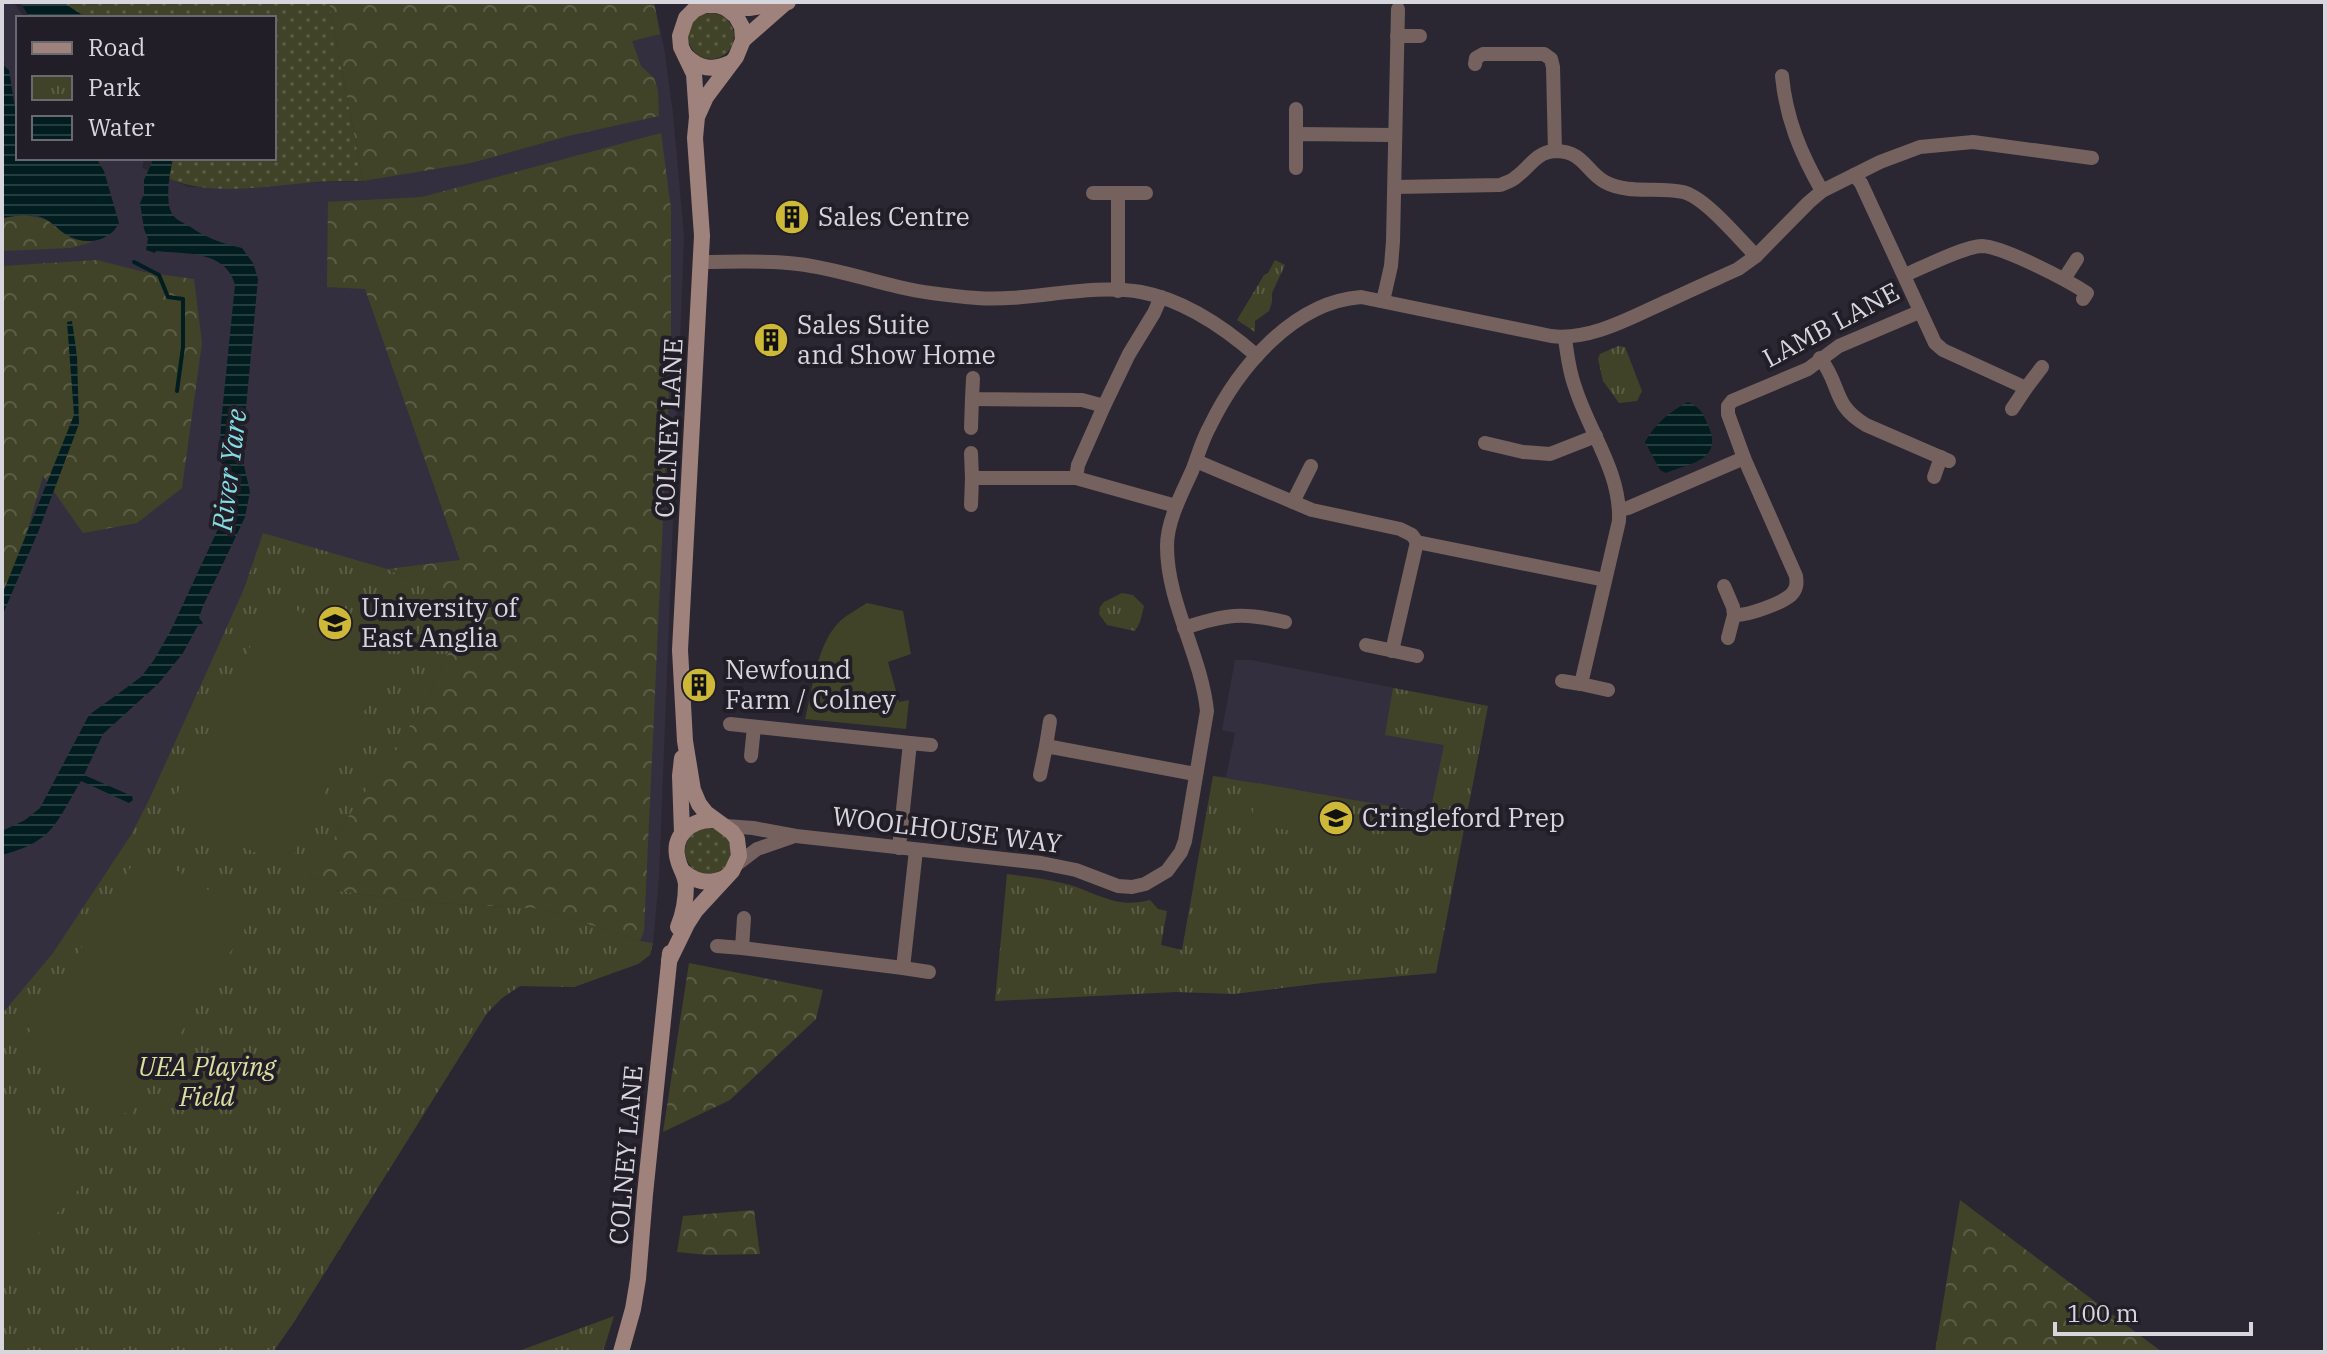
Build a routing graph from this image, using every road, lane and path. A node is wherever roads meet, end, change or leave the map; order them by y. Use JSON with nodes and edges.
{"nodes":[{"id":1,"x":786,"y":3,"type":"edge"},
{"id":2,"x":726,"y":8,"type":"junction"},
{"id":3,"x":1398,"y":9,"type":"dead end"},
{"id":4,"x":1397,"y":36,"type":"junction"},
{"id":5,"x":1420,"y":36,"type":"dead end"},
{"id":6,"x":743,"y":40,"type":"junction"},
{"id":7,"x":686,"y":56,"type":"junction"},
{"id":8,"x":730,"y":63,"type":"junction"},
{"id":9,"x":1475,"y":64,"type":"dead end"},
{"id":10,"x":1782,"y":76,"type":"dead end"},
{"id":11,"x":1296,"y":109,"type":"dead end"},
{"id":12,"x":697,"y":117,"type":"junction"},
{"id":13,"x":1296,"y":134,"type":"junction"},
{"id":14,"x":1394,"y":135,"type":"junction"},
{"id":15,"x":1555,"y":151,"type":"junction"},
{"id":16,"x":2092,"y":158,"type":"dead end"},
{"id":17,"x":1296,"y":168,"type":"dead end"},
{"id":18,"x":1854,"y":175,"type":"junction"},
{"id":19,"x":1395,"y":187,"type":"junction"},
{"id":20,"x":1822,"y":191,"type":"junction"},
{"id":21,"x":1093,"y":193,"type":"dead end"},
{"id":22,"x":1118,"y":193,"type":"junction"},
{"id":23,"x":1146,"y":193,"type":"dead end"},
{"id":24,"x":1756,"y":256,"type":"junction"},
{"id":25,"x":2077,"y":259,"type":"dead end"},
{"id":26,"x":701,"y":262,"type":"junction"},
{"id":27,"x":1905,"y":275,"type":"junction"},
{"id":28,"x":2064,"y":279,"type":"junction"},
{"id":29,"x":1118,"y":291,"type":"junction"},
{"id":30,"x":2088,"y":296,"type":"dead end"},
{"id":31,"x":1161,"y":297,"type":"junction"},
{"id":32,"x":1383,"y":301,"type":"junction"},
{"id":33,"x":1919,"y":312,"type":"junction"},
{"id":34,"x":1565,"y":338,"type":"junction"},
{"id":35,"x":1257,"y":356,"type":"junction"},
{"id":36,"x":1820,"y":358,"type":"junction"},
{"id":37,"x":2042,"y":367,"type":"dead end"},
{"id":38,"x":973,"y":378,"type":"dead end"},
{"id":39,"x":2026,"y":388,"type":"junction"},
{"id":40,"x":972,"y":399,"type":"junction"},
{"id":41,"x":1104,"y":406,"type":"junction"},
{"id":42,"x":2012,"y":409,"type":"dead end"},
{"id":43,"x":971,"y":428,"type":"dead end"},
{"id":44,"x":1596,"y":436,"type":"junction"},
{"id":45,"x":1485,"y":443,"type":"dead end"},
{"id":46,"x":971,"y":453,"type":"dead end"},
{"id":47,"x":1744,"y":458,"type":"junction"},
{"id":48,"x":1196,"y":461,"type":"junction"},
{"id":49,"x":1311,"y":466,"type":"dead end"},
{"id":50,"x":1934,"y":477,"type":"dead end"},
{"id":51,"x":972,"y":478,"type":"junction"},
{"id":52,"x":1076,"y":478,"type":"junction"},
{"id":53,"x":1293,"y":502,"type":"junction"},
{"id":54,"x":971,"y":505,"type":"dead end"},
{"id":55,"x":1176,"y":506,"type":"junction"},
{"id":56,"x":1620,"y":510,"type":"junction"},
{"id":57,"x":1417,"y":542,"type":"junction"},
{"id":58,"x":1605,"y":580,"type":"junction"},
{"id":59,"x":1724,"y":586,"type":"dead end"},
{"id":60,"x":1734,"y":615,"type":"junction"},
{"id":61,"x":1285,"y":622,"type":"dead end"},
{"id":62,"x":1184,"y":628,"type":"junction"},
{"id":63,"x":1728,"y":638,"type":"dead end"},
{"id":64,"x":1366,"y":645,"type":"dead end"},
{"id":65,"x":1392,"y":651,"type":"junction"},
{"id":66,"x":1417,"y":656,"type":"dead end"},
{"id":67,"x":1562,"y":681,"type":"dead end"},
{"id":68,"x":1581,"y":684,"type":"junction"},
{"id":69,"x":1608,"y":690,"type":"dead end"},
{"id":70,"x":1050,"y":721,"type":"dead end"},
{"id":71,"x":730,"y":724,"type":"dead end"},
{"id":72,"x":754,"y":727,"type":"junction"},
{"id":73,"x":685,"y":741,"type":"junction"},
{"id":74,"x":910,"y":743,"type":"junction"},
{"id":75,"x":931,"y":745,"type":"dead end"},
{"id":76,"x":1046,"y":746,"type":"junction"},
{"id":77,"x":751,"y":756,"type":"dead end"},
{"id":78,"x":1195,"y":774,"type":"junction"},
{"id":79,"x":1040,"y":775,"type":"dead end"},
{"id":80,"x":720,"y":823,"type":"junction"},
{"id":81,"x":682,"y":833,"type":"junction"},
{"id":82,"x":796,"y":836,"type":"junction"},
{"id":83,"x":899,"y":848,"type":"junction"},
{"id":84,"x":916,"y":850,"type":"junction"},
{"id":85,"x":732,"y":870,"type":"junction"},
{"id":86,"x":684,"y":872,"type":"junction"},
{"id":87,"x":744,"y":918,"type":"dead end"},
{"id":88,"x":717,"y":946,"type":"dead end"},
{"id":89,"x":742,"y":948,"type":"junction"},
{"id":90,"x":669,"y":961,"type":"junction"},
{"id":91,"x":903,"y":968,"type":"junction"},
{"id":92,"x":929,"y":972,"type":"dead end"},
{"id":93,"x":621,"y":1352,"type":"edge"}],
"edges":[{"from":1,"to":2,"type":"street"},
{"from":1,"to":6,"type":"street","name":"COLNEY LANE"},
{"from":2,"to":6,"type":"street"},
{"from":2,"to":7,"type":"street","name":"COLNEY LANE"},
{"from":3,"to":4,"type":"street"},
{"from":4,"to":5,"type":"street"},
{"from":4,"to":14,"type":"street"},
{"from":6,"to":8,"type":"street","name":"COLNEY LANE"},
{"from":7,"to":8,"type":"street"},
{"from":7,"to":12,"type":"street","name":"COLNEY LANE"},
{"from":8,"to":12,"type":"street","name":"COLNEY LANE"},
{"from":9,"to":15,"type":"street"},
{"from":10,"to":20,"type":"street"},
{"from":11,"to":13,"type":"street"},
{"from":12,"to":26,"type":"street","name":"COLNEY LANE"},
{"from":13,"to":14,"type":"street"},
{"from":13,"to":17,"type":"street"},
{"from":14,"to":19,"type":"street"},
{"from":15,"to":19,"type":"street"},
{"from":15,"to":24,"type":"street"},
{"from":16,"to":18,"type":"street","name":"WOOLHOUSE WAY"},
{"from":18,"to":20,"type":"street","name":"WOOLHOUSE WAY"},
{"from":18,"to":27,"type":"street","name":"LAMB LANE"},
{"from":19,"to":32,"type":"street"},
{"from":20,"to":24,"type":"street","name":"WOOLHOUSE WAY"},
{"from":21,"to":22,"type":"street"},
{"from":22,"to":23,"type":"street"},
{"from":22,"to":29,"type":"street"},
{"from":24,"to":34,"type":"street","name":"WOOLHOUSE WAY"},
{"from":25,"to":28,"type":"street"},
{"from":26,"to":29,"type":"street"},
{"from":26,"to":73,"type":"street","name":"COLNEY LANE"},
{"from":27,"to":28,"type":"street"},
{"from":27,"to":33,"type":"street","name":"LAMB LANE"},
{"from":28,"to":30,"type":"street"},
{"from":29,"to":31,"type":"street"},
{"from":31,"to":35,"type":"street"},
{"from":31,"to":41,"type":"street"},
{"from":32,"to":34,"type":"street","name":"WOOLHOUSE WAY"},
{"from":32,"to":35,"type":"street","name":"WOOLHOUSE WAY"},
{"from":33,"to":36,"type":"street","name":"LAMB LANE"},
{"from":33,"to":39,"type":"street"},
{"from":34,"to":44,"type":"street"},
{"from":35,"to":48,"type":"street","name":"WOOLHOUSE WAY"},
{"from":36,"to":47,"type":"street","name":"LAMB LANE"},
{"from":36,"to":50,"type":"street"},
{"from":37,"to":39,"type":"street"},
{"from":38,"to":40,"type":"street"},
{"from":39,"to":42,"type":"street"},
{"from":40,"to":41,"type":"street"},
{"from":40,"to":43,"type":"street"},
{"from":41,"to":52,"type":"street"},
{"from":44,"to":45,"type":"street"},
{"from":44,"to":56,"type":"street"},
{"from":46,"to":51,"type":"street"},
{"from":47,"to":56,"type":"street"},
{"from":47,"to":60,"type":"street","name":"LAMB LANE"},
{"from":48,"to":53,"type":"street"},
{"from":48,"to":55,"type":"street","name":"WOOLHOUSE WAY"},
{"from":49,"to":53,"type":"street"},
{"from":51,"to":52,"type":"street"},
{"from":51,"to":54,"type":"street"},
{"from":52,"to":55,"type":"street"},
{"from":53,"to":57,"type":"street"},
{"from":55,"to":62,"type":"street","name":"WOOLHOUSE WAY"},
{"from":56,"to":58,"type":"street"},
{"from":57,"to":58,"type":"street"},
{"from":57,"to":65,"type":"street"},
{"from":58,"to":68,"type":"street"},
{"from":59,"to":60,"type":"street"},
{"from":60,"to":63,"type":"street"},
{"from":61,"to":62,"type":"street"},
{"from":62,"to":78,"type":"street","name":"WOOLHOUSE WAY"},
{"from":64,"to":65,"type":"street"},
{"from":65,"to":66,"type":"street"},
{"from":67,"to":68,"type":"street"},
{"from":68,"to":69,"type":"street"},
{"from":70,"to":76,"type":"street"},
{"from":71,"to":72,"type":"street"},
{"from":72,"to":74,"type":"street"},
{"from":72,"to":77,"type":"street"},
{"from":73,"to":80,"type":"street","name":"COLNEY LANE"},
{"from":73,"to":81,"type":"street","name":"COLNEY LANE"},
{"from":74,"to":75,"type":"street"},
{"from":74,"to":83,"type":"street"},
{"from":76,"to":78,"type":"street"},
{"from":76,"to":79,"type":"street"},
{"from":78,"to":84,"type":"street","name":"WOOLHOUSE WAY"},
{"from":80,"to":81,"type":"street"},
{"from":80,"to":82,"type":"street","name":"WOOLHOUSE WAY"},
{"from":80,"to":85,"type":"street","name":"COLNEY LANE"},
{"from":81,"to":86,"type":"street","name":"COLNEY LANE"},
{"from":82,"to":83,"type":"street","name":"WOOLHOUSE WAY"},
{"from":82,"to":85,"type":"street","name":"WOOLHOUSE WAY"},
{"from":83,"to":84,"type":"street","name":"WOOLHOUSE WAY"},
{"from":84,"to":91,"type":"street"},
{"from":85,"to":86,"type":"street"},
{"from":85,"to":90,"type":"street","name":"COLNEY LANE"},
{"from":86,"to":90,"type":"street","name":"COLNEY LANE"},
{"from":87,"to":89,"type":"street"},
{"from":88,"to":89,"type":"street"},
{"from":89,"to":91,"type":"street"},
{"from":90,"to":93,"type":"street","name":"COLNEY LANE"},
{"from":91,"to":92,"type":"street"}]}
